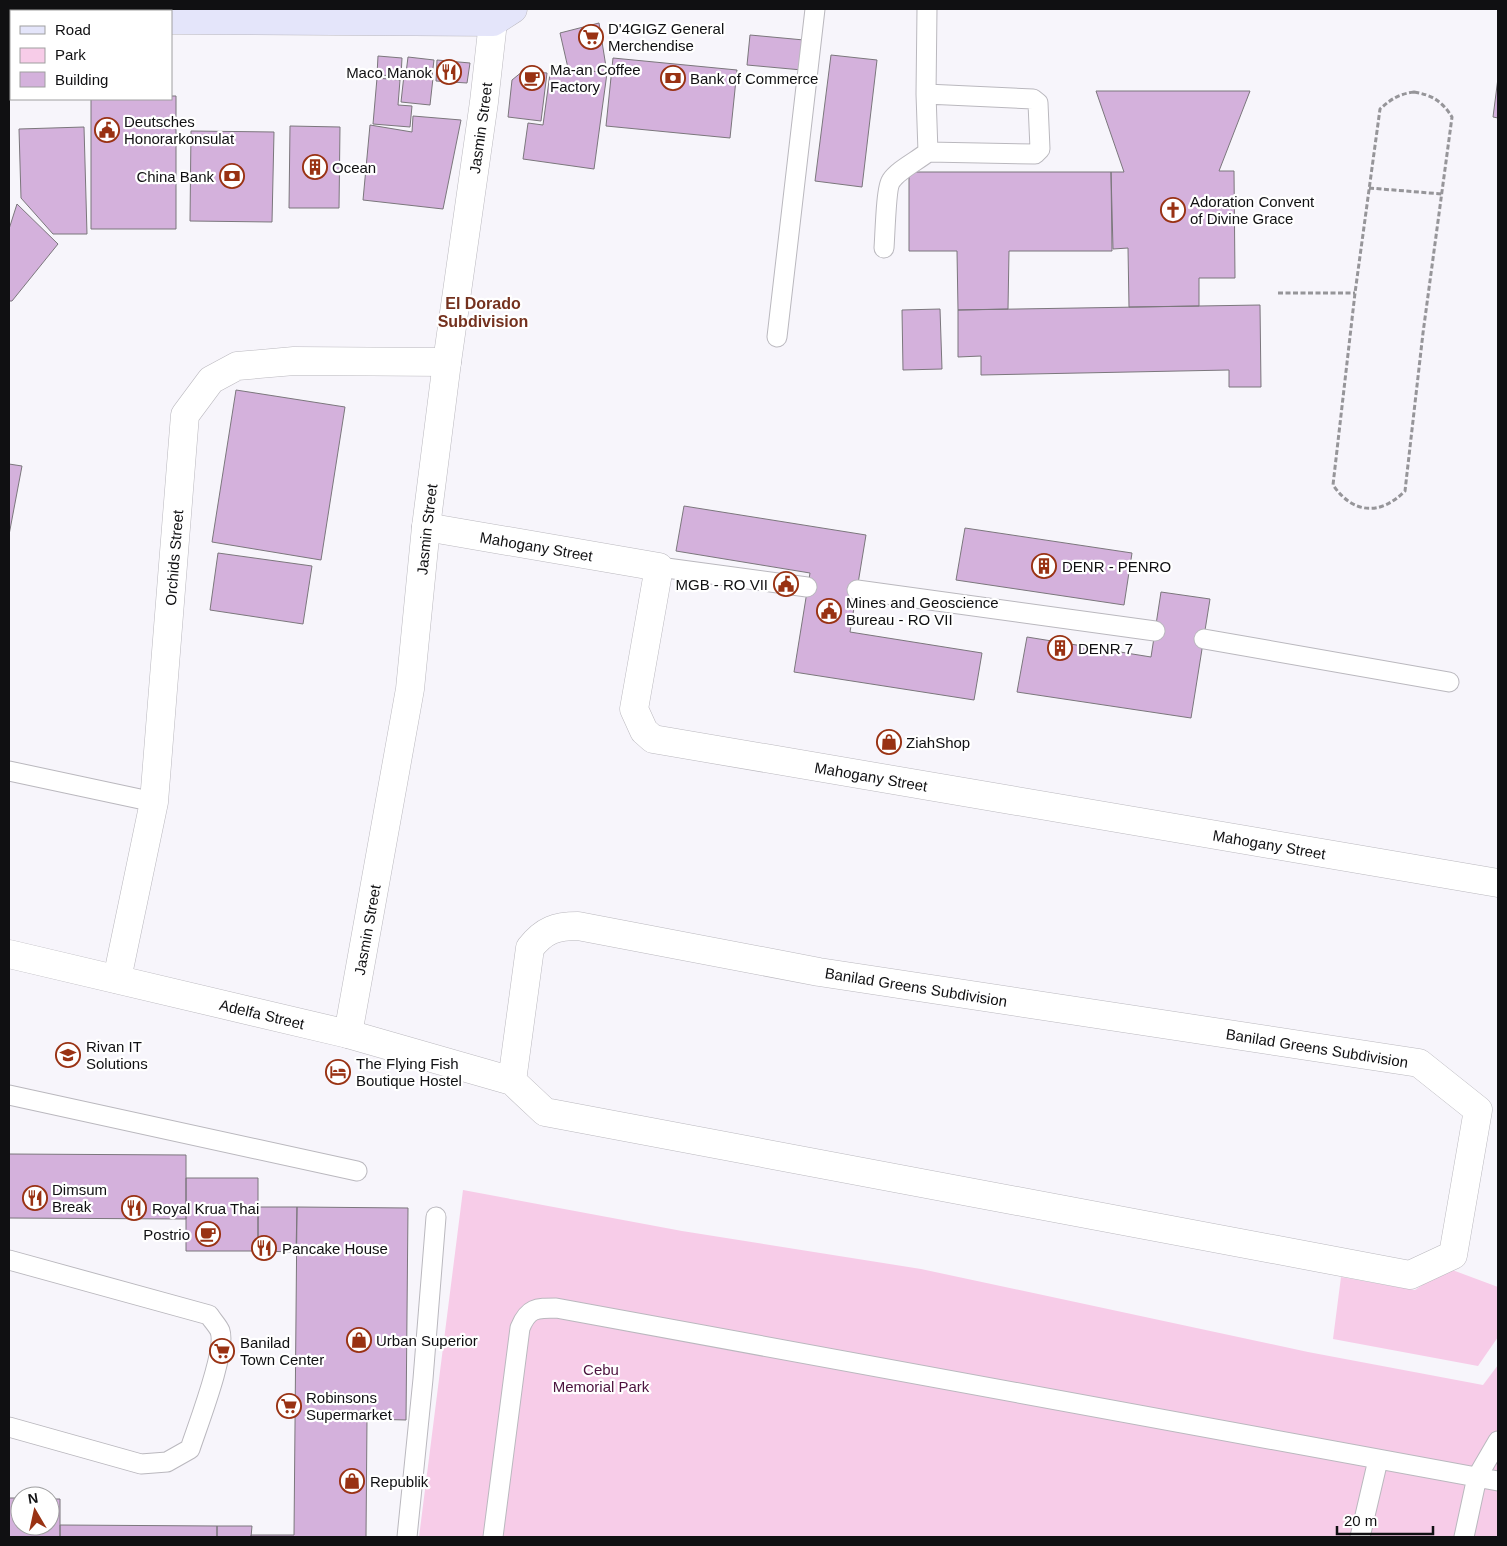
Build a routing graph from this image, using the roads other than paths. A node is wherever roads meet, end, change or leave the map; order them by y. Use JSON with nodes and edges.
{"nodes":[{"id":1,"x":815,"y":9,"type":"edge"},
{"id":2,"x":927,"y":9,"type":"edge"},
{"id":3,"x":503,"y":15,"type":"edge"},
{"id":4,"x":172,"y":20,"type":"edge"},
{"id":5,"x":926,"y":94,"type":"junction"},
{"id":6,"x":928,"y":152,"type":"junction"},
{"id":7,"x":884,"y":248,"type":"dead end"},
{"id":8,"x":777,"y":337,"type":"dead end"},
{"id":9,"x":447,"y":362,"type":"junction"},
{"id":10,"x":426,"y":527,"type":"junction"},
{"id":11,"x":658,"y":567,"type":"junction"},
{"id":12,"x":808,"y":587,"type":"dead end"},
{"id":13,"x":857,"y":590,"type":"dead end"},
{"id":14,"x":1155,"y":630,"type":"dead end"},
{"id":15,"x":1204,"y":639,"type":"dead end"},
{"id":16,"x":1449,"y":682,"type":"dead end"},
{"id":17,"x":9,"y":771,"type":"edge"},
{"id":18,"x":154,"y":802,"type":"junction"},
{"id":19,"x":1498,"y":883,"type":"edge"},
{"id":20,"x":9,"y":954,"type":"edge"},
{"id":21,"x":117,"y":979,"type":"junction"},
{"id":22,"x":348,"y":1034,"type":"junction"},
{"id":23,"x":512,"y":1081,"type":"junction"},
{"id":24,"x":9,"y":1095,"type":"edge"},
{"id":25,"x":357,"y":1171,"type":"dead end"},
{"id":26,"x":436,"y":1217,"type":"dead end"},
{"id":27,"x":9,"y":1260,"type":"edge"},
{"id":28,"x":9,"y":1427,"type":"edge"},
{"id":29,"x":1498,"y":1441,"type":"edge"},
{"id":30,"x":1378,"y":1460,"type":"junction"},
{"id":31,"x":1477,"y":1477,"type":"junction"},
{"id":32,"x":1498,"y":1481,"type":"edge"},
{"id":33,"x":407,"y":1537,"type":"edge"},
{"id":34,"x":494,"y":1537,"type":"edge"},
{"id":35,"x":1360,"y":1537,"type":"edge"},
{"id":36,"x":1464,"y":1537,"type":"edge"}],
"edges":[{"from":1,"to":8,"type":"lane"},
{"from":2,"to":5,"type":"lane"},
{"from":3,"to":4,"type":"main road"},
{"from":3,"to":9,"type":"street","name":"Jasmin Street"},
{"from":5,"to":6,"type":"lane"},
{"from":5,"to":6,"type":"lane"},
{"from":6,"to":7,"type":"lane"},
{"from":9,"to":10,"type":"street","name":"Jasmin Street"},
{"from":9,"to":18,"type":"street","name":"Orchids Street"},
{"from":10,"to":11,"type":"street","name":"Mahogany Street"},
{"from":10,"to":22,"type":"street","name":"Jasmin Street"},
{"from":11,"to":12,"type":"lane"},
{"from":11,"to":19,"type":"street","name":"Mahogany Street"},
{"from":13,"to":14,"type":"lane"},
{"from":15,"to":16,"type":"lane"},
{"from":17,"to":18,"type":"lane"},
{"from":18,"to":21,"type":"street","name":"Orchids Street"},
{"from":20,"to":21,"type":"street","name":"Adelfa Street"},
{"from":21,"to":22,"type":"street","name":"Adelfa Street"},
{"from":22,"to":23,"type":"street","name":"Adelfa Street"},
{"from":23,"to":23,"type":"street","name":"Banilad Greens Subdivision"},
{"from":24,"to":25,"type":"lane"},
{"from":26,"to":33,"type":"lane"},
{"from":27,"to":28,"type":"lane"},
{"from":29,"to":31,"type":"lane"},
{"from":30,"to":31,"type":"lane"},
{"from":30,"to":34,"type":"lane"},
{"from":30,"to":35,"type":"lane"},
{"from":31,"to":32,"type":"lane"},
{"from":31,"to":36,"type":"lane"}]}
